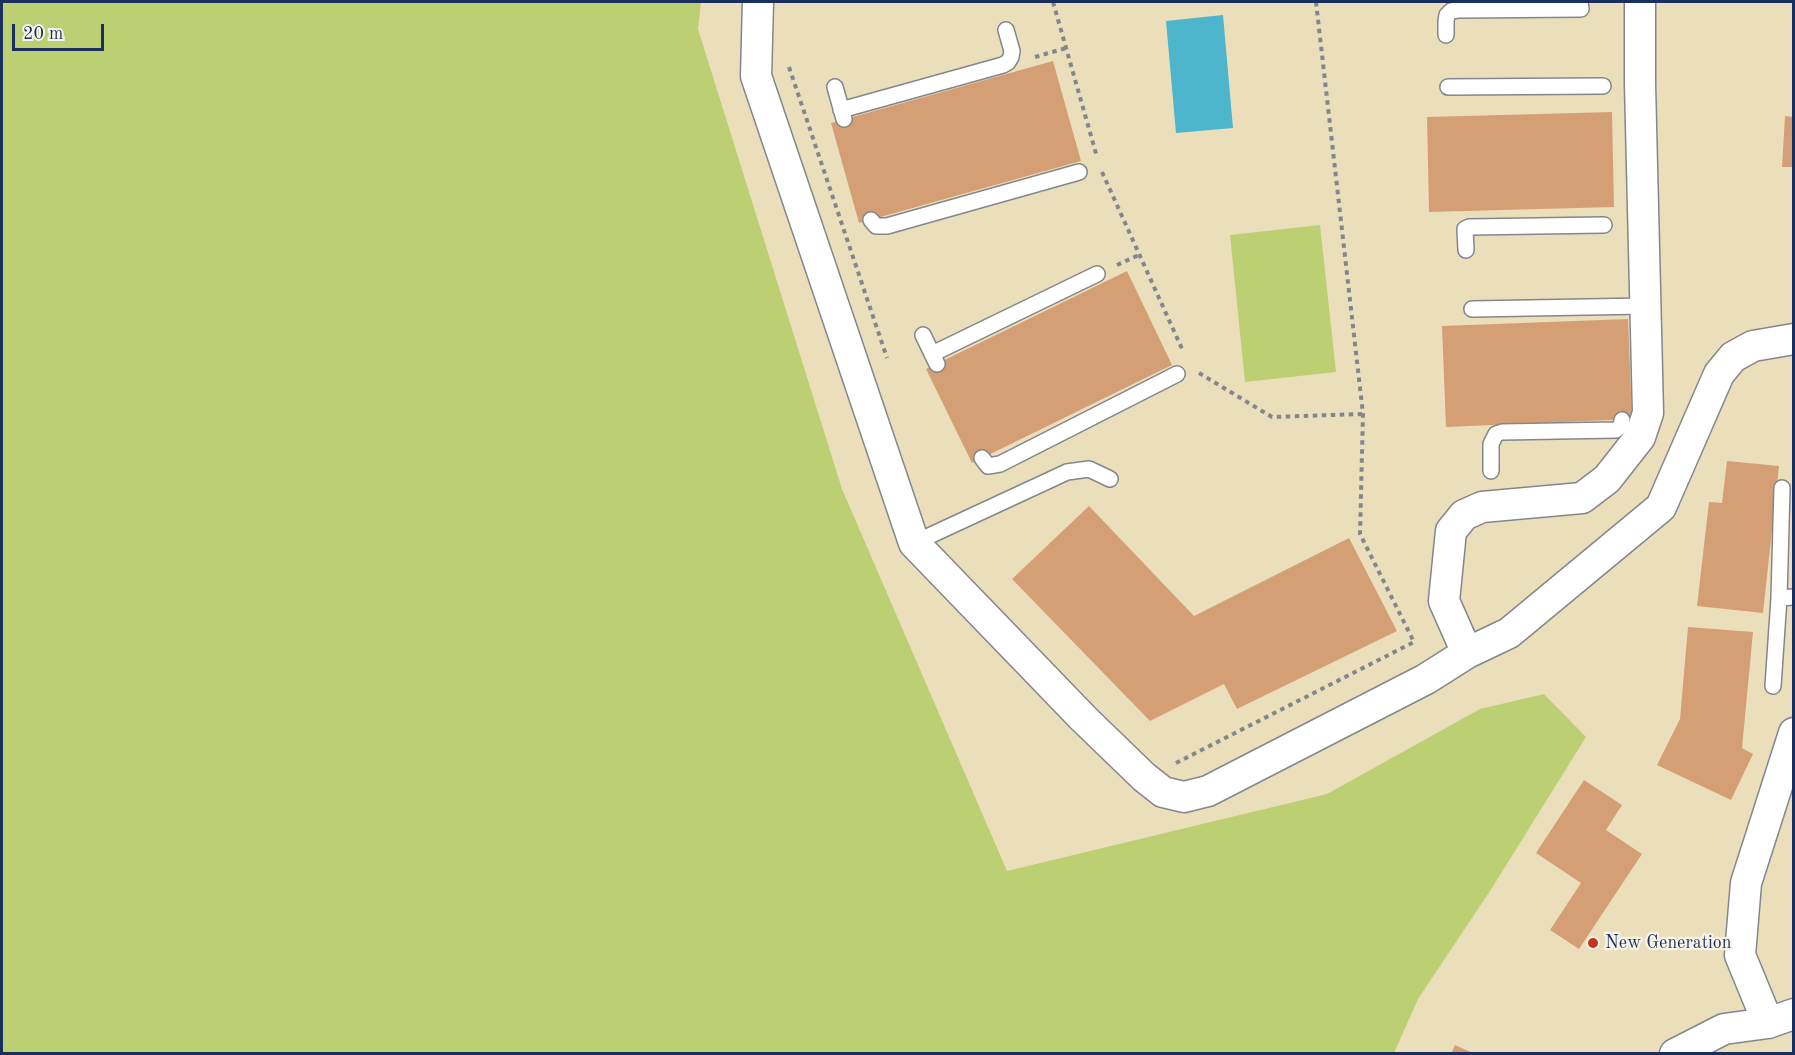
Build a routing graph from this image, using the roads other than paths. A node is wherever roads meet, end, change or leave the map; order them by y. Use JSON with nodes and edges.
{"nodes":[{"id":1,"x":758,"y":2,"type":"edge"},
{"id":2,"x":1580,"y":2,"type":"edge"},
{"id":3,"x":1640,"y":2,"type":"edge"},
{"id":4,"x":1006,"y":30,"type":"dead end"},
{"id":5,"x":1446,"y":35,"type":"dead end"},
{"id":6,"x":1603,"y":86,"type":"dead end"},
{"id":7,"x":835,"y":87,"type":"dead end"},
{"id":8,"x":1448,"y":87,"type":"dead end"},
{"id":9,"x":1079,"y":172,"type":"dead end"},
{"id":10,"x":871,"y":220,"type":"dead end"},
{"id":11,"x":1604,"y":225,"type":"dead end"},
{"id":12,"x":1466,"y":250,"type":"dead end"},
{"id":13,"x":1097,"y":274,"type":"dead end"},
{"id":14,"x":1472,"y":309,"type":"dead end"},
{"id":15,"x":1627,"y":310,"type":"junction"},
{"id":16,"x":923,"y":335,"type":"dead end"},
{"id":17,"x":1794,"y":339,"type":"edge"},
{"id":18,"x":1183,"y":371,"type":"road end"},
{"id":19,"x":1622,"y":420,"type":"dead end"},
{"id":20,"x":982,"y":458,"type":"dead end"},
{"id":21,"x":1491,"y":471,"type":"dead end"},
{"id":22,"x":1110,"y":479,"type":"dead end"},
{"id":23,"x":1782,"y":488,"type":"dead end"},
{"id":24,"x":914,"y":543,"type":"junction"},
{"id":25,"x":1786,"y":597,"type":"edge"},
{"id":26,"x":1467,"y":653,"type":"junction"},
{"id":27,"x":1773,"y":686,"type":"dead end"},
{"id":28,"x":1794,"y":733,"type":"edge"},
{"id":29,"x":1781,"y":1018,"type":"edge"},
{"id":30,"x":1675,"y":1053,"type":"edge"}],
"edges":[{"from":1,"to":24,"type":"street"},
{"from":2,"to":5,"type":"lane"},
{"from":3,"to":15,"type":"street"},
{"from":4,"to":7,"type":"lane"},
{"from":6,"to":8,"type":"lane"},
{"from":9,"to":10,"type":"lane"},
{"from":11,"to":12,"type":"lane"},
{"from":13,"to":16,"type":"lane"},
{"from":14,"to":15,"type":"lane"},
{"from":15,"to":26,"type":"street"},
{"from":17,"to":26,"type":"street"},
{"from":18,"to":20,"type":"lane"},
{"from":19,"to":21,"type":"lane"},
{"from":22,"to":24,"type":"lane"},
{"from":23,"to":25,"type":"lane"},
{"from":24,"to":26,"type":"street"},
{"from":25,"to":27,"type":"lane"},
{"from":28,"to":29,"type":"street"},
{"from":29,"to":30,"type":"street"}]}
